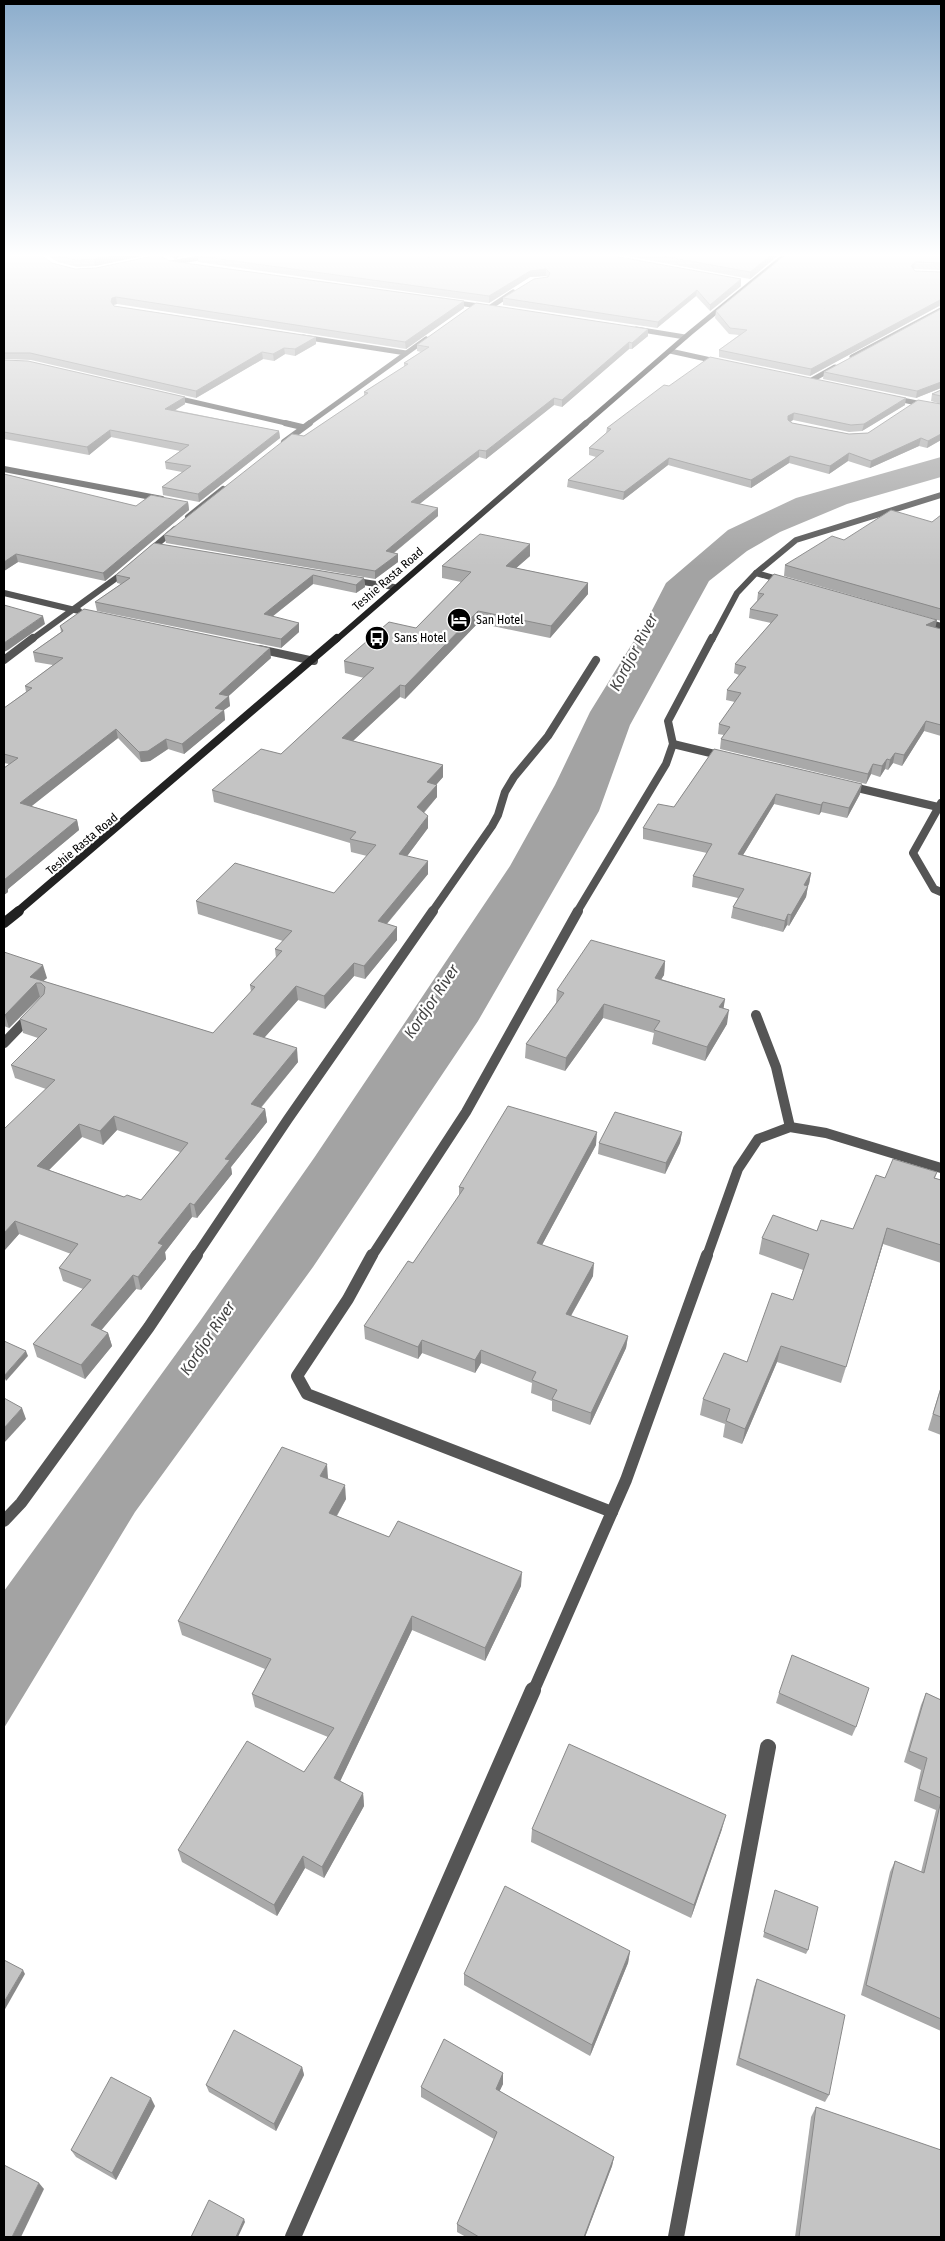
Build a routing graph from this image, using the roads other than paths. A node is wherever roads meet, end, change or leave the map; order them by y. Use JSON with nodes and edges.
{"nodes":[{"id":1,"x":400,"y":358,"type":"edge"},
{"id":2,"x":662,"y":358,"type":"edge"},
{"id":3,"x":701,"y":358,"type":"edge"},
{"id":4,"x":852,"y":358,"type":"edge"},
{"id":5,"x":849,"y":359,"type":"edge"},
{"id":6,"x":726,"y":363,"type":"edge"},
{"id":7,"x":841,"y":363,"type":"edge"},
{"id":8,"x":801,"y":379,"type":"edge"},
{"id":9,"x":810,"y":381,"type":"junction"},
{"id":10,"x":820,"y":383,"type":"edge"},
{"id":11,"x":166,"y":396,"type":"edge"},
{"id":12,"x":887,"y":397,"type":"edge"},
{"id":13,"x":924,"y":399,"type":"edge"},
{"id":14,"x":916,"y":403,"type":"junction"},
{"id":15,"x":909,"y":408,"type":"edge"},
{"id":16,"x":941,"y":408,"type":"edge"},
{"id":17,"x":302,"y":427,"type":"junction"},
{"id":18,"x":281,"y":444,"type":"edge"},
{"id":19,"x":4,"y":470,"type":"edge"},
{"id":20,"x":229,"y":484,"type":"edge"},
{"id":21,"x":941,"y":495,"type":"edge"},
{"id":22,"x":171,"y":501,"type":"edge"},
{"id":23,"x":190,"y":505,"type":"edge"},
{"id":24,"x":200,"y":507,"type":"junction"},
{"id":25,"x":185,"y":520,"type":"edge"},
{"id":26,"x":178,"y":526,"type":"edge"},
{"id":27,"x":156,"y":546,"type":"junction"},
{"id":28,"x":166,"y":547,"type":"edge"},
{"id":29,"x":144,"y":555,"type":"edge"},
{"id":30,"x":132,"y":565,"type":"edge"},
{"id":31,"x":756,"y":573,"type":"junction"},
{"id":32,"x":347,"y":579,"type":"edge"},
{"id":33,"x":793,"y":583,"type":"edge"},
{"id":34,"x":394,"y":587,"type":"junction"},
{"id":35,"x":4,"y":593,"type":"edge"},
{"id":36,"x":75,"y":611,"type":"junction"},
{"id":37,"x":84,"y":613,"type":"edge"},
{"id":38,"x":914,"y":618,"type":"edge"},
{"id":39,"x":941,"y":626,"type":"edge"},
{"id":40,"x":247,"y":647,"type":"edge"},
{"id":41,"x":4,"y":660,"type":"edge"},
{"id":42,"x":596,"y":660,"type":"dead end"},
{"id":43,"x":314,"y":661,"type":"junction"},
{"id":44,"x":673,"y":744,"type":"junction"},
{"id":45,"x":730,"y":758,"type":"edge"},
{"id":46,"x":844,"y":785,"type":"edge"},
{"id":47,"x":940,"y":805,"type":"edge"},
{"id":48,"x":941,"y":892,"type":"edge"},
{"id":49,"x":4,"y":924,"type":"edge"},
{"id":50,"x":36,"y":1009,"type":"edge"},
{"id":51,"x":756,"y":1015,"type":"dead end"},
{"id":52,"x":4,"y":1043,"type":"edge"},
{"id":53,"x":790,"y":1127,"type":"junction"},
{"id":54,"x":941,"y":1168,"type":"edge"},
{"id":55,"x":612,"y":1512,"type":"junction"},
{"id":56,"x":4,"y":1521,"type":"edge"},
{"id":57,"x":768,"y":1747,"type":"dead end"},
{"id":58,"x":293,"y":2237,"type":"edge"},
{"id":59,"x":676,"y":2237,"type":"edge"}],
"edges":[{"from":1,"to":17,"type":"street"},
{"from":2,"to":34,"type":"main road","name":"Teshie Rasta Road"},
{"from":3,"to":6,"type":"street"},
{"from":4,"to":5,"type":"street"},
{"from":7,"to":9,"type":"street"},
{"from":8,"to":9,"type":"street"},
{"from":9,"to":10,"type":"street"},
{"from":11,"to":17,"type":"street"},
{"from":12,"to":14,"type":"street"},
{"from":13,"to":14,"type":"street"},
{"from":14,"to":15,"type":"street"},
{"from":14,"to":16,"type":"street"},
{"from":17,"to":18,"type":"street"},
{"from":19,"to":22,"type":"street"},
{"from":20,"to":24,"type":"street"},
{"from":21,"to":31,"type":"street"},
{"from":23,"to":24,"type":"street"},
{"from":24,"to":25,"type":"street"},
{"from":26,"to":27,"type":"street"},
{"from":27,"to":28,"type":"street"},
{"from":27,"to":29,"type":"street"},
{"from":30,"to":36,"type":"street"},
{"from":31,"to":33,"type":"street"},
{"from":31,"to":44,"type":"street"},
{"from":32,"to":34,"type":"street"},
{"from":34,"to":43,"type":"main road","name":"Teshie Rasta Road"},
{"from":35,"to":36,"type":"street"},
{"from":36,"to":37,"type":"street"},
{"from":36,"to":41,"type":"street"},
{"from":38,"to":39,"type":"street"},
{"from":40,"to":43,"type":"street"},
{"from":42,"to":56,"type":"street"},
{"from":43,"to":49,"type":"main road","name":"Teshie Rasta Road"},
{"from":44,"to":45,"type":"street"},
{"from":44,"to":55,"type":"street"},
{"from":46,"to":47,"type":"street"},
{"from":47,"to":48,"type":"street"},
{"from":50,"to":52,"type":"street"},
{"from":51,"to":53,"type":"street"},
{"from":53,"to":54,"type":"street"},
{"from":53,"to":55,"type":"street"},
{"from":55,"to":58,"type":"street"},
{"from":57,"to":59,"type":"street"}]}
